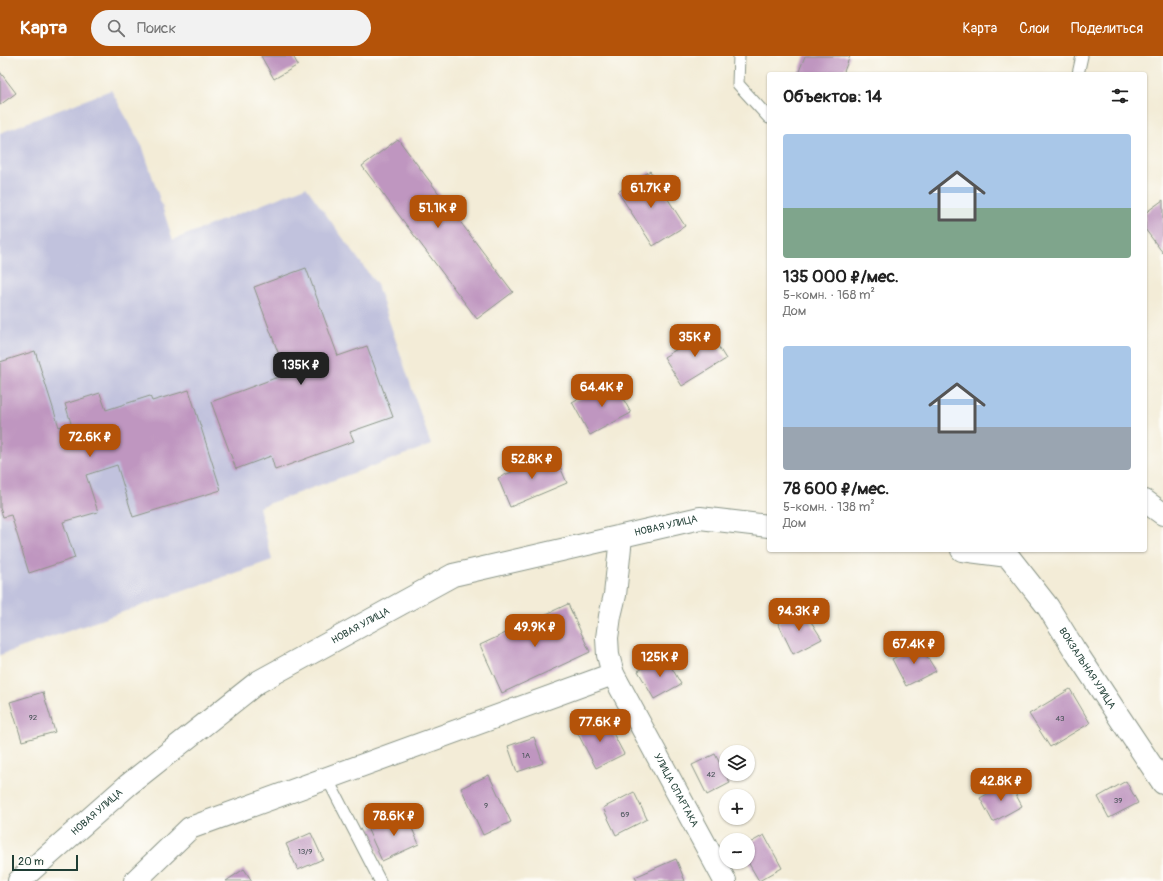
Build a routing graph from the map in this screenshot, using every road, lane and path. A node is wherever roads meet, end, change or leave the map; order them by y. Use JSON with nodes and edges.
{"nodes":[{"id":1,"x":740,"y":56,"type":"edge"},
{"id":2,"x":1082,"y":56,"type":"edge"},
{"id":3,"x":1078,"y":72,"type":"edge"},
{"id":4,"x":767,"y":116,"type":"edge"},
{"id":5,"x":1147,"y":502,"type":"edge"},
{"id":6,"x":1163,"y":514,"type":"edge"},
{"id":7,"x":767,"y":526,"type":"edge"},
{"id":8,"x":621,"y":537,"type":"junction"},
{"id":9,"x":992,"y":552,"type":"edge"},
{"id":10,"x":1007,"y":553,"type":"edge"},
{"id":11,"x":613,"y":674,"type":"junction"},
{"id":12,"x":327,"y":778,"type":"junction"},
{"id":13,"x":1163,"y":783,"type":"edge"},
{"id":14,"x":19,"y":881,"type":"edge"},
{"id":15,"x":136,"y":881,"type":"edge"},
{"id":16,"x":380,"y":881,"type":"edge"},
{"id":17,"x":725,"y":881,"type":"edge"}],
"edges":[{"from":1,"to":4,"type":"lane"},
{"from":2,"to":3,"type":"lane"},
{"from":5,"to":6,"type":"street"},
{"from":7,"to":8,"type":"street","name":"НОВАЯ УЛИЦА"},
{"from":8,"to":11,"type":"street","name":"УЛИЦА СПАРТАКА"},
{"from":8,"to":14,"type":"street","name":"НОВАЯ УЛИЦА"},
{"from":9,"to":10,"type":"street"},
{"from":10,"to":13,"type":"street","name":"ВОКЗАЛЬНАЯ УЛИЦА"},
{"from":11,"to":12,"type":"street"},
{"from":11,"to":17,"type":"street","name":"УЛИЦА СПАРТАКА"},
{"from":12,"to":15,"type":"street"},
{"from":12,"to":16,"type":"lane"}]}
